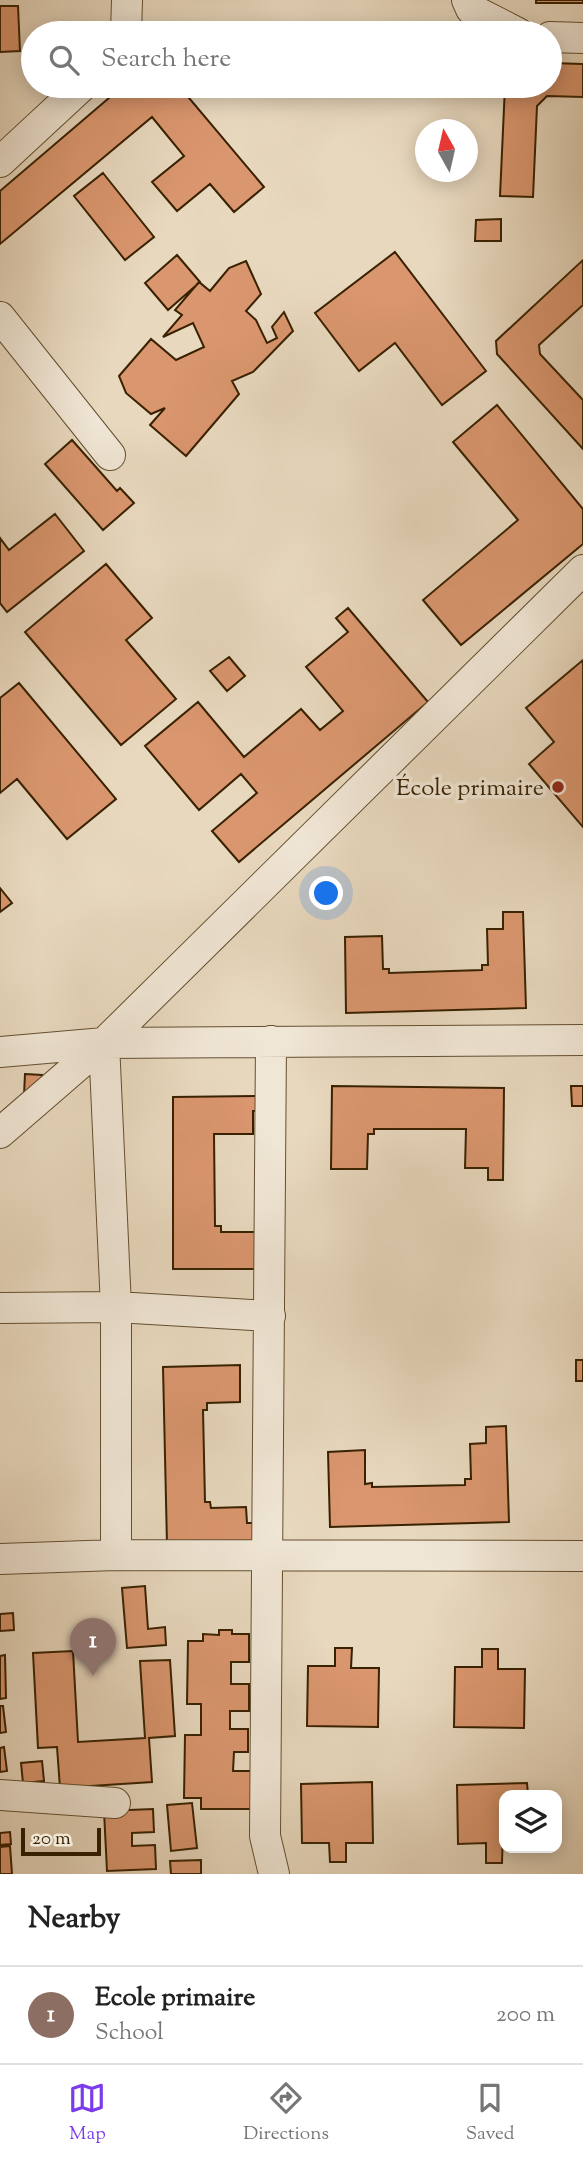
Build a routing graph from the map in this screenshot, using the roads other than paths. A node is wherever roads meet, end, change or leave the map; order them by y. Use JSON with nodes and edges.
{"nodes":[{"id":1,"x":127,"y":0,"type":"edge"},
{"id":2,"x":467,"y":0,"type":"edge"},
{"id":3,"x":126,"y":21,"type":"edge"},
{"id":4,"x":494,"y":21,"type":"edge"},
{"id":5,"x":562,"y":37,"type":"edge"},
{"id":6,"x":583,"y":38,"type":"edge"},
{"id":7,"x":69,"y":98,"type":"edge"},
{"id":8,"x":0,"y":162,"type":"edge"},
{"id":9,"x":0,"y":317,"type":"edge"},
{"id":10,"x":110,"y":455,"type":"dead end"},
{"id":11,"x":583,"y":570,"type":"edge"},
{"id":12,"x":583,"y":1040,"type":"edge"},
{"id":13,"x":271,"y":1041,"type":"junction"},
{"id":14,"x":104,"y":1043,"type":"junction"},
{"id":15,"x":0,"y":1052,"type":"edge"},
{"id":16,"x":0,"y":1133,"type":"edge"},
{"id":17,"x":116,"y":1307,"type":"junction"},
{"id":18,"x":0,"y":1308,"type":"edge"},
{"id":19,"x":270,"y":1316,"type":"junction"},
{"id":20,"x":116,"y":1555,"type":"junction"},
{"id":21,"x":267,"y":1555,"type":"junction"},
{"id":22,"x":583,"y":1556,"type":"edge"},
{"id":23,"x":0,"y":1559,"type":"edge"},
{"id":24,"x":0,"y":1795,"type":"edge"},
{"id":25,"x":115,"y":1803,"type":"dead end"},
{"id":26,"x":274,"y":1874,"type":"edge"}],
"edges":[{"from":1,"to":3,"type":"street"},
{"from":2,"to":4,"type":"street"},
{"from":5,"to":6,"type":"street"},
{"from":7,"to":8,"type":"street"},
{"from":9,"to":10,"type":"street"},
{"from":11,"to":14,"type":"street"},
{"from":12,"to":13,"type":"street"},
{"from":13,"to":14,"type":"street"},
{"from":13,"to":19,"type":"street"},
{"from":14,"to":15,"type":"street"},
{"from":14,"to":16,"type":"street"},
{"from":14,"to":17,"type":"street"},
{"from":17,"to":18,"type":"street"},
{"from":17,"to":19,"type":"street"},
{"from":17,"to":20,"type":"street"},
{"from":19,"to":21,"type":"street"},
{"from":20,"to":21,"type":"street"},
{"from":20,"to":23,"type":"street"},
{"from":21,"to":22,"type":"street"},
{"from":21,"to":26,"type":"street"},
{"from":24,"to":25,"type":"street"}]}
